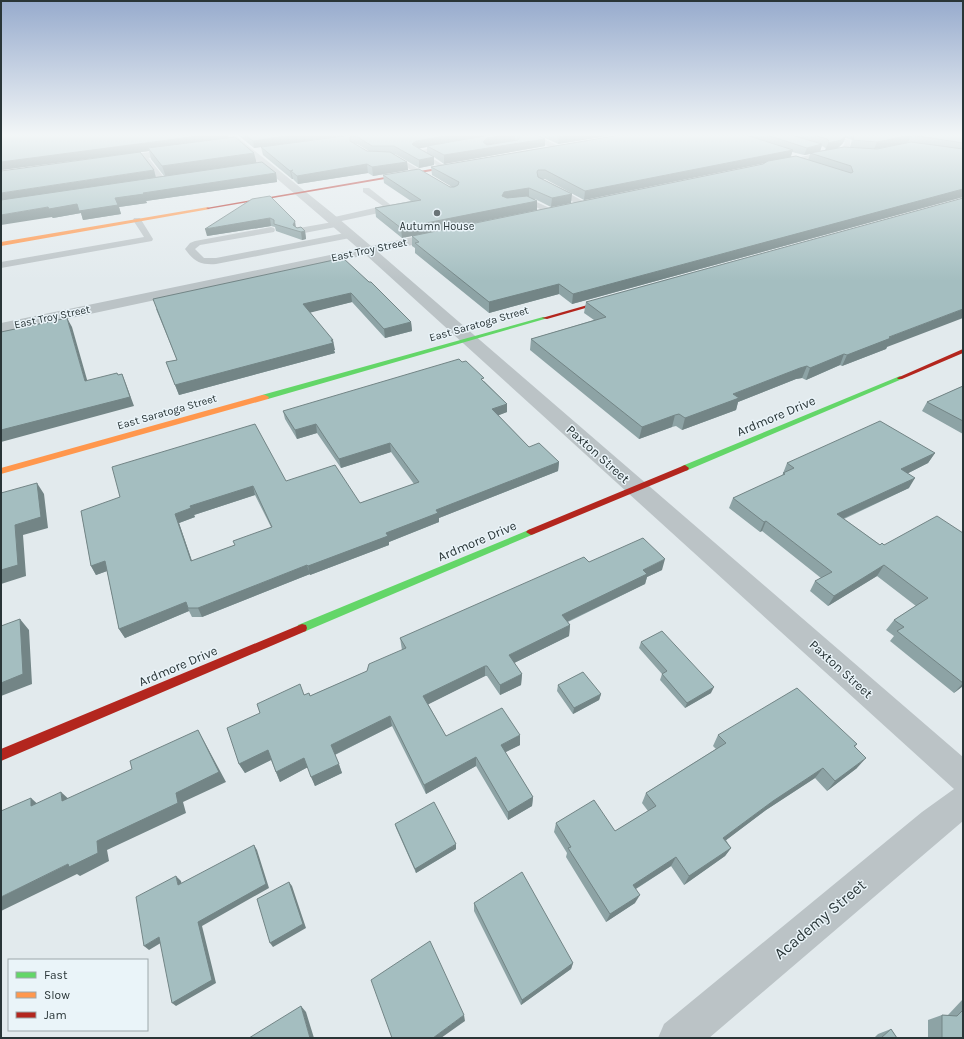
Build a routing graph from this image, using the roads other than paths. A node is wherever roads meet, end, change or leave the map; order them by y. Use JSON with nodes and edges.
{"nodes":[{"id":1,"x":286,"y":183,"type":"edge"},
{"id":2,"x":354,"y":183,"type":"edge"},
{"id":3,"x":548,"y":185,"type":"edge"},
{"id":4,"x":366,"y":190,"type":"dead end"},
{"id":5,"x":299,"y":193,"type":"junction"},
{"id":6,"x":540,"y":198,"type":"edge"},
{"id":7,"x":528,"y":200,"type":"junction"},
{"id":8,"x":599,"y":202,"type":"edge"},
{"id":9,"x":507,"y":204,"type":"edge"},
{"id":10,"x":586,"y":205,"type":"junction"},
{"id":11,"x":551,"y":212,"type":"junction"},
{"id":12,"x":536,"y":215,"type":"edge"},
{"id":13,"x":333,"y":219,"type":"junction"},
{"id":14,"x":137,"y":220,"type":"junction"},
{"id":15,"x":296,"y":228,"type":"edge"},
{"id":16,"x":273,"y":233,"type":"edge"},
{"id":17,"x":453,"y":233,"type":"edge"},
{"id":18,"x":350,"y":235,"type":"junction"},
{"id":19,"x":1,"y":244,"type":"edge"},
{"id":20,"x":367,"y":251,"type":"junction"},
{"id":21,"x":1,"y":265,"type":"edge"},
{"id":22,"x":627,"y":295,"type":"edge"},
{"id":23,"x":1,"y":328,"type":"edge"},
{"id":24,"x":469,"y":339,"type":"junction"},
{"id":25,"x":963,"y":351,"type":"edge"},
{"id":26,"x":1,"y":471,"type":"edge"},
{"id":27,"x":637,"y":488,"type":"junction"},
{"id":28,"x":1,"y":755,"type":"edge"},
{"id":29,"x":963,"y":777,"type":"edge"},
{"id":30,"x":963,"y":801,"type":"edge"},
{"id":31,"x":678,"y":1038,"type":"edge"}],
"edges":[{"from":1,"to":5,"type":"street","name":"Paxton Street"},
{"from":2,"to":5,"type":"street"},
{"from":3,"to":10,"type":"lane"},
{"from":4,"to":13,"type":"lane"},
{"from":5,"to":13,"type":"street","name":"Paxton Street"},
{"from":5,"to":14,"type":"street"},
{"from":6,"to":7,"type":"lane"},
{"from":7,"to":9,"type":"lane"},
{"from":7,"to":11,"type":"lane"},
{"from":8,"to":10,"type":"street"},
{"from":10,"to":11,"type":"street"},
{"from":11,"to":12,"type":"street"},
{"from":13,"to":15,"type":"lane"},
{"from":13,"to":18,"type":"street","name":"Paxton Street"},
{"from":14,"to":19,"type":"street"},
{"from":14,"to":21,"type":"lane"},
{"from":16,"to":18,"type":"lane"},
{"from":17,"to":20,"type":"street","name":"East Troy Street"},
{"from":18,"to":20,"type":"street","name":"Paxton Street"},
{"from":20,"to":23,"type":"street","name":"East Troy Street"},
{"from":20,"to":24,"type":"street","name":"Paxton Street"},
{"from":22,"to":24,"type":"street","name":"East Saratoga Street"},
{"from":24,"to":26,"type":"street","name":"East Saratoga Street"},
{"from":24,"to":27,"type":"street","name":"Paxton Street"},
{"from":25,"to":27,"type":"street","name":"Ardmore Drive"},
{"from":27,"to":28,"type":"street","name":"Ardmore Drive"},
{"from":27,"to":29,"type":"street","name":"Paxton Street"},
{"from":30,"to":31,"type":"street","name":"Academy Street"}]}
